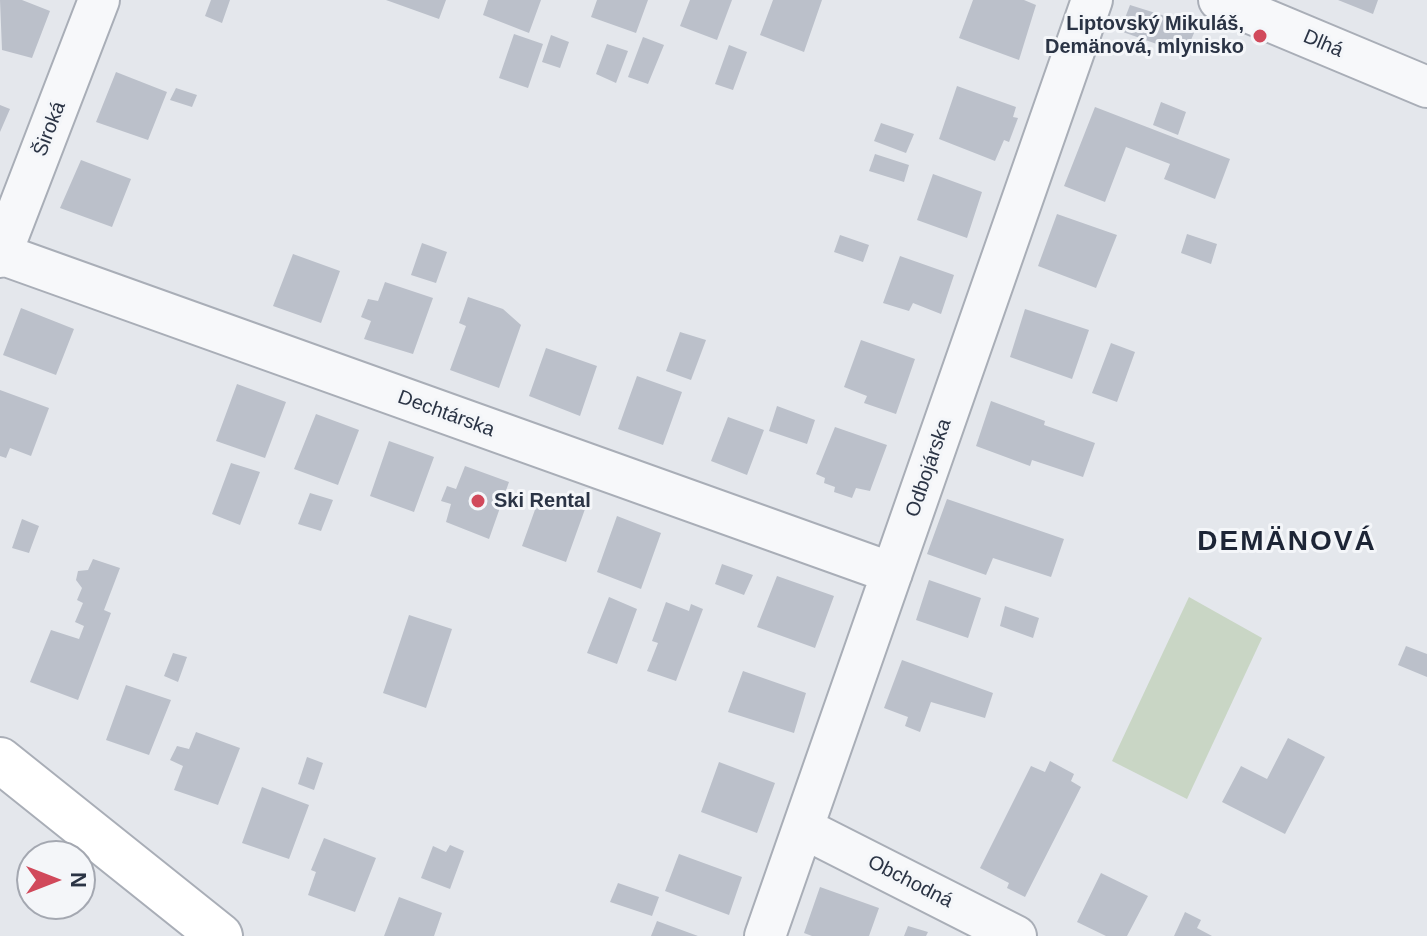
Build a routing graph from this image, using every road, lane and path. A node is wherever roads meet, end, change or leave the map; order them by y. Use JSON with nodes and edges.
{"nodes":[{"id":1,"x":99,"y":0,"type":"edge"},
{"id":2,"x":1092,"y":0,"type":"edge"},
{"id":3,"x":1219,"y":0,"type":"edge"},
{"id":4,"x":1427,"y":87,"type":"edge"},
{"id":5,"x":1,"y":256,"type":"edge"},
{"id":6,"x":892,"y":573,"type":"junction"},
{"id":7,"x":0,"y":760,"type":"edge"},
{"id":8,"x":803,"y":828,"type":"junction"},
{"id":9,"x":220,"y":936,"type":"edge"},
{"id":10,"x":765,"y":936,"type":"edge"},
{"id":11,"x":1016,"y":936,"type":"edge"}],
"edges":[{"from":1,"to":5,"type":"street","name":"Široká"},
{"from":2,"to":6,"type":"street","name":"Odbojárska"},
{"from":3,"to":4,"type":"street","name":"Dlhá"},
{"from":5,"to":6,"type":"street","name":"Dechtárska"},
{"from":6,"to":8,"type":"street","name":"Odbojárska"},
{"from":7,"to":9,"type":"main road"},
{"from":8,"to":10,"type":"street","name":"Odbojárska"},
{"from":8,"to":11,"type":"street","name":"Obchodná"}]}
